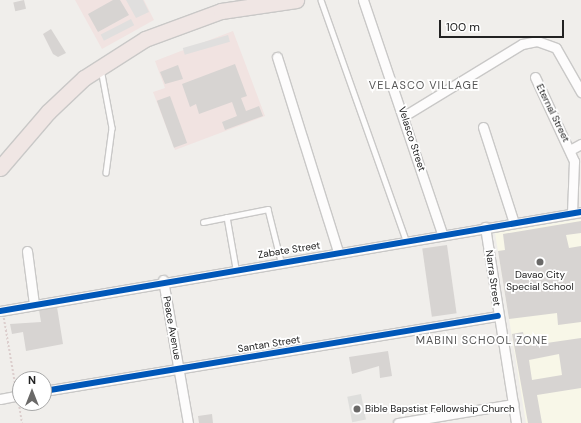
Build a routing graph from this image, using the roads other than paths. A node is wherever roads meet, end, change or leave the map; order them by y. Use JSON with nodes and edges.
{"nodes":[{"id":1,"x":296,"y":0,"type":"edge"},
{"id":2,"x":321,"y":0,"type":"edge"},
{"id":3,"x":363,"y":0,"type":"edge"},
{"id":4,"x":244,"y":3,"type":"edge"},
{"id":5,"x":277,"y":57,"type":"dead end"},
{"id":6,"x":101,"y":65,"type":"junction"},
{"id":7,"x":535,"y":77,"type":"dead end"},
{"id":8,"x":581,"y":92,"type":"edge"},
{"id":9,"x":404,"y":116,"type":"junction"},
{"id":10,"x":483,"y":127,"type":"dead end"},
{"id":11,"x":581,"y":144,"type":"edge"},
{"id":12,"x":570,"y":150,"type":"junction"},
{"id":13,"x":0,"y":168,"type":"edge"},
{"id":14,"x":106,"y":173,"type":"dead end"},
{"id":15,"x":577,"y":212,"type":"edge"},
{"id":16,"x":227,"y":217,"type":"junction"},
{"id":17,"x":203,"y":222,"type":"dead end"},
{"id":18,"x":514,"y":222,"type":"junction"},
{"id":19,"x":485,"y":227,"type":"junction"},
{"id":20,"x":442,"y":234,"type":"junction"},
{"id":21,"x":406,"y":240,"type":"junction"},
{"id":22,"x":27,"y":250,"type":"dead end"},
{"id":23,"x":338,"y":252,"type":"junction"},
{"id":24,"x":281,"y":261,"type":"junction"},
{"id":25,"x":236,"y":268,"type":"junction"},
{"id":26,"x":163,"y":280,"type":"junction"},
{"id":27,"x":34,"y":304,"type":"junction"},
{"id":28,"x":1,"y":310,"type":"edge"},
{"id":29,"x":498,"y":316,"type":"junction"},
{"id":30,"x":179,"y":369,"type":"junction"},
{"id":31,"x":52,"y":390,"type":"edge"},
{"id":32,"x":12,"y":397,"type":"edge"},
{"id":33,"x":0,"y":399,"type":"edge"},
{"id":34,"x":513,"y":404,"type":"junction"},
{"id":35,"x":188,"y":423,"type":"edge"},
{"id":36,"x":398,"y":423,"type":"edge"},
{"id":37,"x":516,"y":423,"type":"edge"}],
"edges":[{"from":1,"to":4,"type":"highway"},
{"from":2,"to":21,"type":"lane"},
{"from":3,"to":9,"type":"street","name":"Velasco Street"},
{"from":4,"to":6,"type":"highway"},
{"from":5,"to":23,"type":"street"},
{"from":6,"to":13,"type":"highway"},
{"from":6,"to":14,"type":"lane"},
{"from":7,"to":12,"type":"street","name":"Eternal Street"},
{"from":8,"to":9,"type":"street"},
{"from":9,"to":20,"type":"street","name":"Velasco Street"},
{"from":10,"to":18,"type":"street"},
{"from":11,"to":12,"type":"street","name":"Eternal Street"},
{"from":12,"to":15,"type":"street","name":"Eternal Street"},
{"from":15,"to":18,"type":"street","name":"Zabate Street"},
{"from":16,"to":17,"type":"lane"},
{"from":16,"to":24,"type":"lane"},
{"from":16,"to":25,"type":"lane"},
{"from":18,"to":19,"type":"street","name":"Zabate Street"},
{"from":19,"to":20,"type":"street","name":"Zabate Street"},
{"from":19,"to":29,"type":"street","name":"Narra Street"},
{"from":20,"to":21,"type":"street","name":"Zabate Street"},
{"from":21,"to":23,"type":"street","name":"Zabate Street"},
{"from":22,"to":27,"type":"street"},
{"from":23,"to":24,"type":"street","name":"Zabate Street"},
{"from":24,"to":25,"type":"street","name":"Zabate Street"},
{"from":25,"to":26,"type":"street","name":"Zabate Street"},
{"from":26,"to":27,"type":"street","name":"Zabate Street"},
{"from":26,"to":30,"type":"street","name":"Peace Avenue"},
{"from":27,"to":28,"type":"street","name":"Zabate Street"},
{"from":29,"to":30,"type":"street","name":"Santan Street"},
{"from":29,"to":34,"type":"street","name":"Narra Street"},
{"from":30,"to":31,"type":"street","name":"Santan Street"},
{"from":30,"to":35,"type":"street","name":"Peace Avenue"},
{"from":32,"to":33,"type":"street"},
{"from":34,"to":36,"type":"street"},
{"from":34,"to":37,"type":"street","name":"Narra Street"}]}
